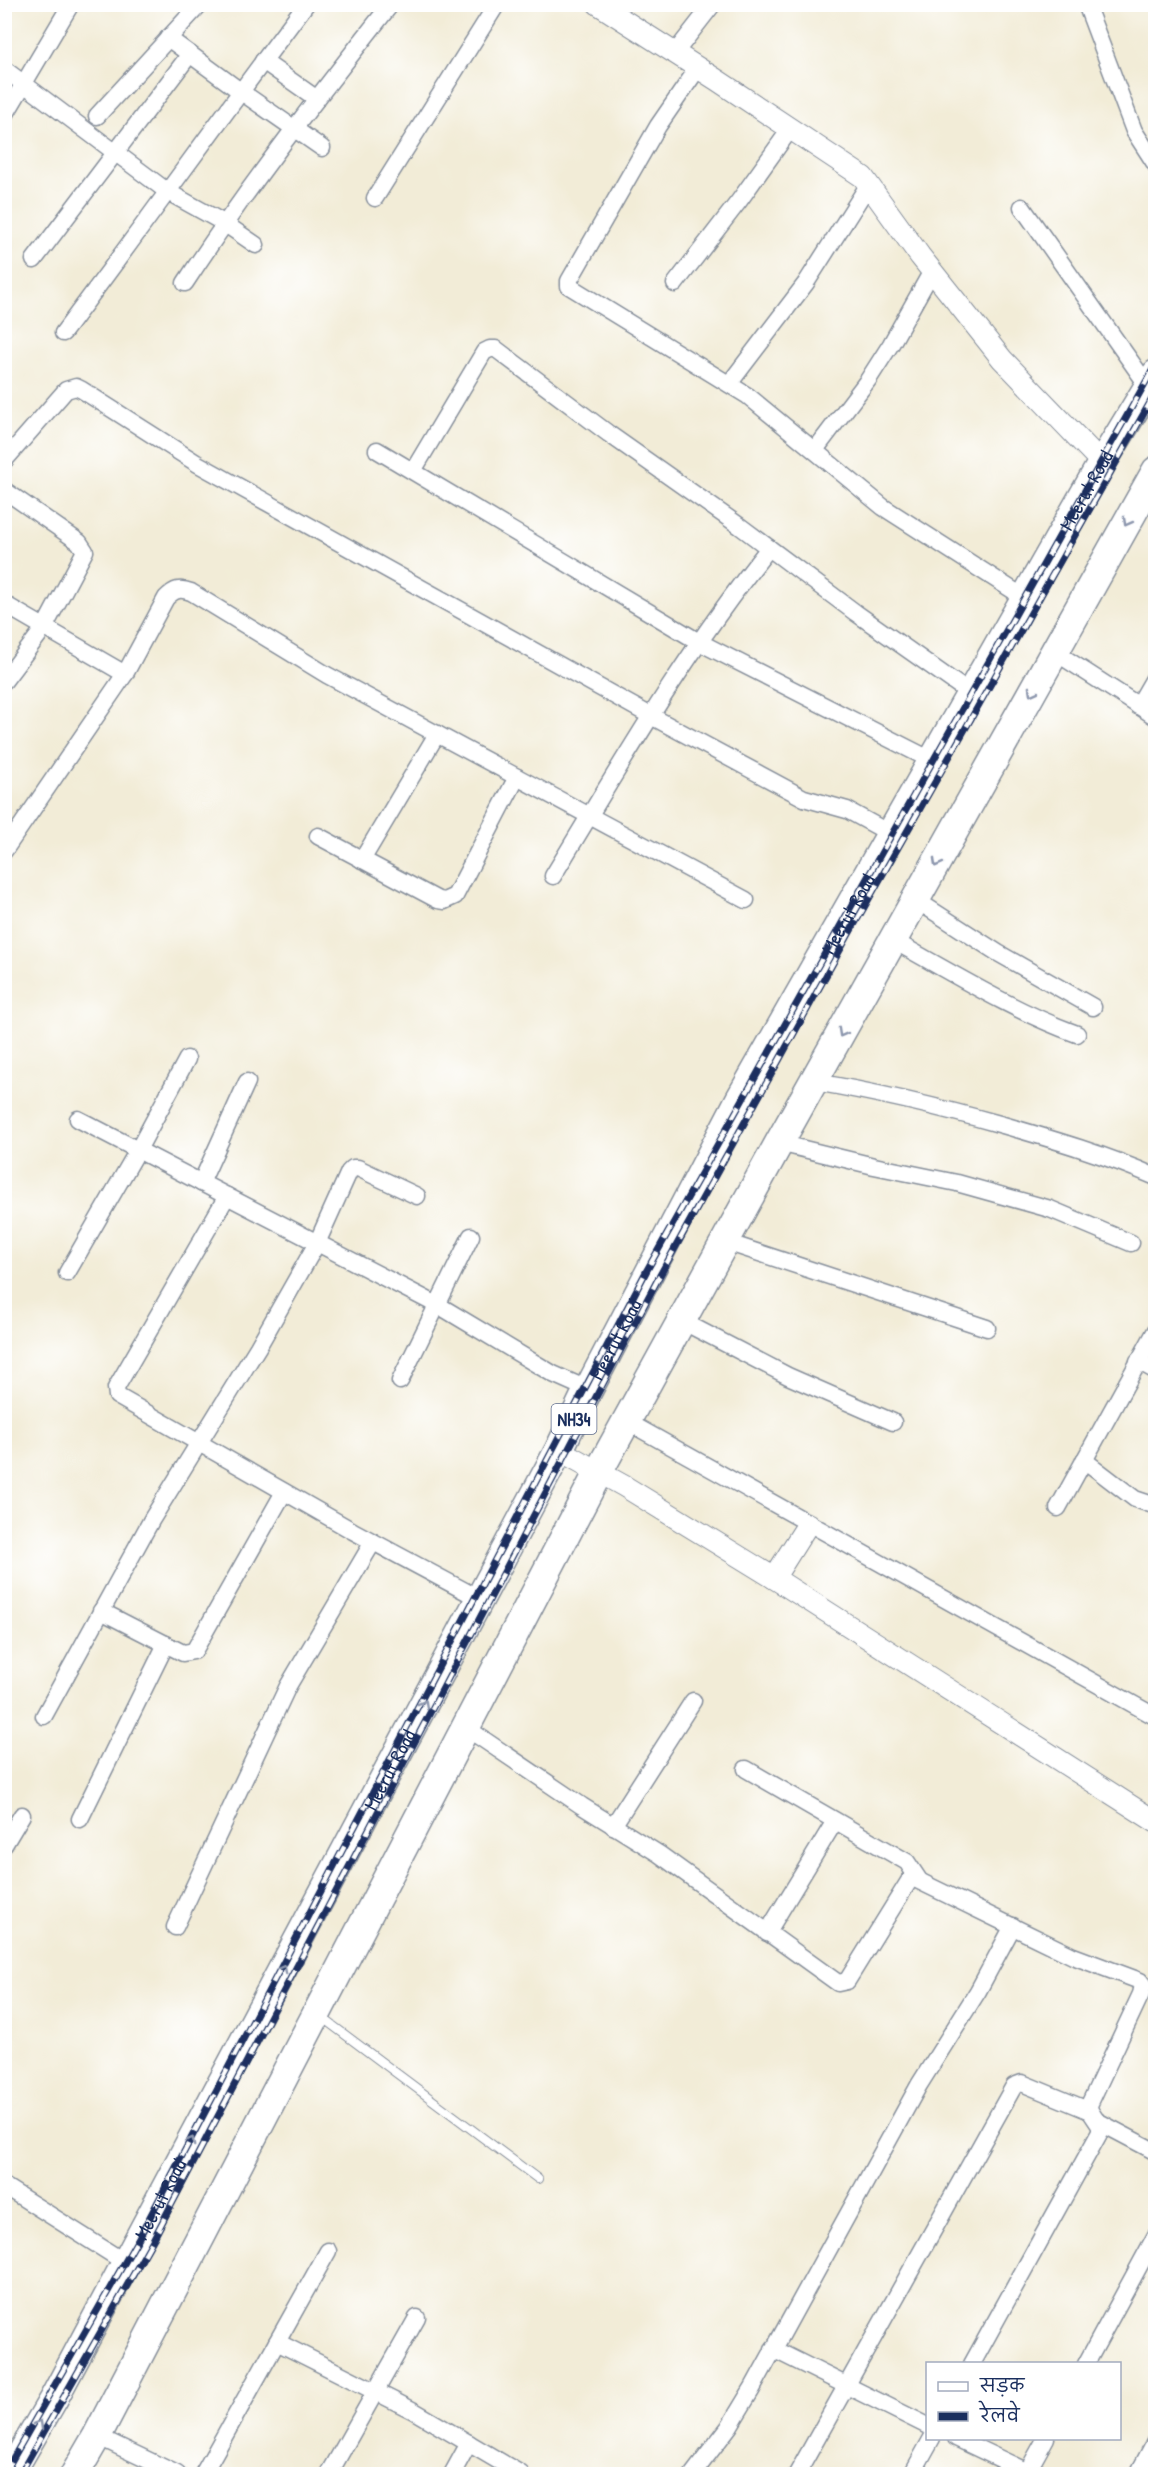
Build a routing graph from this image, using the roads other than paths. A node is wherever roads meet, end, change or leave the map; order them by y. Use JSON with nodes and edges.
{"nodes":[{"id":1,"x":71,"y":4,"type":"edge"},
{"id":2,"x":200,"y":4,"type":"edge"},
{"id":3,"x":306,"y":4,"type":"edge"},
{"id":4,"x":392,"y":4,"type":"edge"},
{"id":5,"x":497,"y":4,"type":"edge"},
{"id":6,"x":598,"y":4,"type":"edge"},
{"id":7,"x":713,"y":4,"type":"edge"},
{"id":8,"x":1086,"y":4,"type":"edge"},
{"id":9,"x":168,"y":38,"type":"junction"},
{"id":10,"x":190,"y":54,"type":"junction"},
{"id":11,"x":674,"y":54,"type":"junction"},
{"id":12,"x":263,"y":61,"type":"junction"},
{"id":13,"x":698,"y":68,"type":"junction"},
{"id":14,"x":4,"y":69,"type":"edge"},
{"id":15,"x":23,"y":83,"type":"junction"},
{"id":16,"x":240,"y":91,"type":"junction"},
{"id":17,"x":317,"y":99,"type":"junction"},
{"id":18,"x":97,"y":116,"type":"dead end"},
{"id":19,"x":4,"y":117,"type":"edge"},
{"id":20,"x":294,"y":128,"type":"junction"},
{"id":21,"x":791,"y":128,"type":"junction"},
{"id":22,"x":322,"y":148,"type":"dead end"},
{"id":23,"x":115,"y":152,"type":"junction"},
{"id":24,"x":1155,"y":165,"type":"edge"},
{"id":25,"x":869,"y":184,"type":"junction"},
{"id":26,"x":168,"y":192,"type":"junction"},
{"id":27,"x":375,"y":198,"type":"dead end"},
{"id":28,"x":1022,"y":207,"type":"dead end"},
{"id":29,"x":224,"y":223,"type":"junction"},
{"id":30,"x":256,"y":245,"type":"dead end"},
{"id":31,"x":34,"y":260,"type":"dead end"},
{"id":32,"x":932,"y":271,"type":"junction"},
{"id":33,"x":185,"y":283,"type":"dead end"},
{"id":34,"x":675,"y":284,"type":"dead end"},
{"id":35,"x":63,"y":333,"type":"dead end"},
{"id":36,"x":1152,"y":380,"type":"edge"},
{"id":37,"x":729,"y":384,"type":"junction"},
{"id":38,"x":377,"y":450,"type":"dead end"},
{"id":39,"x":815,"y":450,"type":"junction"},
{"id":40,"x":4,"y":461,"type":"edge"},
{"id":41,"x":1102,"y":463,"type":"junction"},
{"id":42,"x":413,"y":471,"type":"junction"},
{"id":43,"x":1155,"y":471,"type":"edge"},
{"id":44,"x":4,"y":490,"type":"edge"},
{"id":45,"x":770,"y":548,"type":"junction"},
{"id":46,"x":1025,"y":598,"type":"junction"},
{"id":47,"x":4,"y":604,"type":"edge"},
{"id":48,"x":44,"y":628,"type":"junction"},
{"id":49,"x":699,"y":642,"type":"junction"},
{"id":50,"x":1055,"y":652,"type":"junction"},
{"id":51,"x":125,"y":674,"type":"junction"},
{"id":52,"x":1155,"y":675,"type":"edge"},
{"id":53,"x":4,"y":681,"type":"edge"},
{"id":54,"x":971,"y":694,"type":"junction"},
{"id":55,"x":1137,"y":706,"type":"junction"},
{"id":56,"x":651,"y":716,"type":"junction"},
{"id":57,"x":1155,"y":717,"type":"edge"},
{"id":58,"x":437,"y":734,"type":"junction"},
{"id":59,"x":933,"y":761,"type":"junction"},
{"id":60,"x":517,"y":777,"type":"junction"},
{"id":61,"x":590,"y":815,"type":"junction"},
{"id":62,"x":891,"y":834,"type":"junction"},
{"id":63,"x":318,"y":836,"type":"dead end"},
{"id":64,"x":4,"y":851,"type":"edge"},
{"id":65,"x":362,"y":860,"type":"junction"},
{"id":66,"x":553,"y":876,"type":"dead end"},
{"id":67,"x":746,"y":900,"type":"dead end"},
{"id":68,"x":916,"y":900,"type":"junction"},
{"id":69,"x":894,"y":941,"type":"junction"},
{"id":70,"x":1093,"y":1007,"type":"dead end"},
{"id":71,"x":1077,"y":1034,"type":"dead end"},
{"id":72,"x":187,"y":1059,"type":"dead end"},
{"id":73,"x":247,"y":1082,"type":"dead end"},
{"id":74,"x":815,"y":1082,"type":"junction"},
{"id":75,"x":78,"y":1119,"type":"dead end"},
{"id":76,"x":779,"y":1143,"type":"junction"},
{"id":77,"x":138,"y":1150,"type":"junction"},
{"id":78,"x":1155,"y":1177,"type":"edge"},
{"id":79,"x":201,"y":1183,"type":"junction"},
{"id":80,"x":226,"y":1196,"type":"junction"},
{"id":81,"x":417,"y":1196,"type":"dead end"},
{"id":82,"x":471,"y":1236,"type":"dead end"},
{"id":83,"x":726,"y":1242,"type":"junction"},
{"id":84,"x":317,"y":1243,"type":"junction"},
{"id":85,"x":1131,"y":1243,"type":"dead end"},
{"id":86,"x":67,"y":1273,"type":"dead end"},
{"id":87,"x":437,"y":1305,"type":"junction"},
{"id":88,"x":682,"y":1321,"type":"junction"},
{"id":89,"x":987,"y":1328,"type":"dead end"},
{"id":90,"x":1155,"y":1330,"type":"edge"},
{"id":91,"x":1138,"y":1361,"type":"junction"},
{"id":92,"x":1155,"y":1371,"type":"edge"},
{"id":93,"x":400,"y":1381,"type":"dead end"},
{"id":94,"x":589,"y":1390,"type":"junction"},
{"id":95,"x":626,"y":1421,"type":"junction"},
{"id":96,"x":893,"y":1422,"type":"dead end"},
{"id":97,"x":199,"y":1443,"type":"junction"},
{"id":98,"x":559,"y":1450,"type":"junction"},
{"id":99,"x":1084,"y":1460,"type":"junction"},
{"id":100,"x":599,"y":1471,"type":"junction"},
{"id":101,"x":284,"y":1492,"type":"junction"},
{"id":102,"x":1155,"y":1506,"type":"edge"},
{"id":103,"x":1058,"y":1508,"type":"dead end"},
{"id":104,"x":808,"y":1524,"type":"junction"},
{"id":105,"x":373,"y":1542,"type":"junction"},
{"id":106,"x":774,"y":1578,"type":"junction"},
{"id":107,"x":480,"y":1599,"type":"junction"},
{"id":108,"x":101,"y":1611,"type":"junction"},
{"id":109,"x":166,"y":1644,"type":"junction"},
{"id":110,"x":693,"y":1701,"type":"dead end"},
{"id":111,"x":44,"y":1716,"type":"dead end"},
{"id":112,"x":1155,"y":1717,"type":"edge"},
{"id":113,"x":465,"y":1727,"type":"junction"},
{"id":114,"x":746,"y":1769,"type":"dead end"},
{"id":115,"x":22,"y":1815,"type":"dead end"},
{"id":116,"x":80,"y":1819,"type":"dead end"},
{"id":117,"x":835,"y":1821,"type":"junction"},
{"id":118,"x":1155,"y":1822,"type":"edge"},
{"id":119,"x":613,"y":1826,"type":"junction"},
{"id":120,"x":4,"y":1845,"type":"edge"},
{"id":121,"x":919,"y":1880,"type":"junction"},
{"id":122,"x":1013,"y":1926,"type":"junction"},
{"id":123,"x":175,"y":1927,"type":"dead end"},
{"id":124,"x":767,"y":1933,"type":"junction"},
{"id":125,"x":317,"y":2013,"type":"junction"},
{"id":126,"x":1094,"y":2117,"type":"junction"},
{"id":127,"x":1155,"y":2152,"type":"edge"},
{"id":128,"x":538,"y":2179,"type":"dead end"},
{"id":129,"x":4,"y":2186,"type":"edge"},
{"id":130,"x":1155,"y":2235,"type":"edge"},
{"id":131,"x":328,"y":2251,"type":"dead end"},
{"id":132,"x":126,"y":2263,"type":"junction"},
{"id":133,"x":417,"y":2318,"type":"dead end"},
{"id":134,"x":277,"y":2342,"type":"junction"},
{"id":135,"x":773,"y":2349,"type":"junction"},
{"id":136,"x":973,"y":2362,"type":"edge"},
{"id":137,"x":1087,"y":2362,"type":"edge"},
{"id":138,"x":847,"y":2386,"type":"junction"},
{"id":139,"x":375,"y":2392,"type":"junction"},
{"id":140,"x":926,"y":2426,"type":"edge"},
{"id":141,"x":97,"y":2436,"type":"junction"},
{"id":142,"x":931,"y":2440,"type":"edge"},
{"id":143,"x":958,"y":2440,"type":"edge"},
{"id":144,"x":1045,"y":2440,"type":"edge"},
{"id":145,"x":1155,"y":2440,"type":"edge"},
{"id":146,"x":469,"y":2443,"type":"junction"},
{"id":147,"x":1028,"y":2474,"type":"edge"},
{"id":148,"x":10,"y":2475,"type":"edge"},
{"id":149,"x":75,"y":2475,"type":"edge"},
{"id":150,"x":177,"y":2475,"type":"edge"},
{"id":151,"x":203,"y":2475,"type":"edge"},
{"id":152,"x":329,"y":2475,"type":"edge"},
{"id":153,"x":452,"y":2475,"type":"edge"},
{"id":154,"x":521,"y":2475,"type":"edge"},
{"id":155,"x":693,"y":2475,"type":"edge"},
{"id":156,"x":797,"y":2475,"type":"edge"},
{"id":157,"x":912,"y":2475,"type":"edge"},
{"id":158,"x":1138,"y":2475,"type":"edge"}],
"edges":[{"from":1,"to":15,"type":"street"},
{"from":2,"to":9,"type":"street"},
{"from":3,"to":12,"type":"street"},
{"from":4,"to":17,"type":"street"},
{"from":5,"to":27,"type":"street"},
{"from":6,"to":11,"type":"street"},
{"from":7,"to":11,"type":"street"},
{"from":8,"to":24,"type":"street"},
{"from":9,"to":10,"type":"street"},
{"from":9,"to":18,"type":"street"},
{"from":10,"to":16,"type":"street"},
{"from":10,"to":23,"type":"street"},
{"from":11,"to":13,"type":"street"},
{"from":12,"to":16,"type":"street"},
{"from":12,"to":17,"type":"street"},
{"from":13,"to":21,"type":"street"},
{"from":13,"to":37,"type":"street"},
{"from":14,"to":15,"type":"street"},
{"from":15,"to":19,"type":"street"},
{"from":15,"to":23,"type":"street"},
{"from":16,"to":20,"type":"street"},
{"from":16,"to":26,"type":"street"},
{"from":17,"to":20,"type":"street"},
{"from":20,"to":22,"type":"street"},
{"from":20,"to":29,"type":"street"},
{"from":21,"to":25,"type":"street"},
{"from":21,"to":34,"type":"street"},
{"from":23,"to":26,"type":"street"},
{"from":23,"to":31,"type":"street"},
{"from":25,"to":32,"type":"street"},
{"from":25,"to":37,"type":"street"},
{"from":26,"to":29,"type":"street"},
{"from":26,"to":35,"type":"street"},
{"from":28,"to":36,"type":"street"},
{"from":29,"to":30,"type":"street"},
{"from":29,"to":33,"type":"street"},
{"from":32,"to":39,"type":"street"},
{"from":32,"to":41,"type":"street"},
{"from":36,"to":41,"type":"highway","name":"Meerut Road","number":"NH34"},
{"from":37,"to":39,"type":"street"},
{"from":38,"to":42,"type":"street"},
{"from":39,"to":46,"type":"street"},
{"from":40,"to":56,"type":"street"},
{"from":41,"to":46,"type":"highway","name":"Meerut Road","number":"NH34"},
{"from":42,"to":45,"type":"street"},
{"from":42,"to":49,"type":"street"},
{"from":43,"to":50,"type":"highway","number":"NH34","one_way":true},
{"from":44,"to":48,"type":"street"},
{"from":45,"to":49,"type":"street"},
{"from":45,"to":54,"type":"street"},
{"from":46,"to":54,"type":"highway","name":"Meerut Road","number":"NH34"},
{"from":47,"to":48,"type":"street"},
{"from":48,"to":51,"type":"street"},
{"from":48,"to":53,"type":"street"},
{"from":49,"to":56,"type":"street"},
{"from":49,"to":59,"type":"street"},
{"from":50,"to":55,"type":"street"},
{"from":50,"to":68,"type":"highway","number":"NH34","one_way":true},
{"from":51,"to":58,"type":"street"},
{"from":51,"to":64,"type":"street"},
{"from":52,"to":55,"type":"street"},
{"from":54,"to":59,"type":"highway","name":"Meerut Road","number":"NH34"},
{"from":55,"to":57,"type":"street"},
{"from":56,"to":61,"type":"street"},
{"from":56,"to":62,"type":"street"},
{"from":58,"to":60,"type":"street"},
{"from":58,"to":65,"type":"street"},
{"from":59,"to":62,"type":"highway","name":"Meerut Road","number":"NH34"},
{"from":60,"to":61,"type":"street"},
{"from":60,"to":65,"type":"street"},
{"from":61,"to":66,"type":"street"},
{"from":61,"to":67,"type":"street"},
{"from":62,"to":94,"type":"highway","name":"Meerut Road","number":"NH34"},
{"from":63,"to":65,"type":"street"},
{"from":68,"to":69,"type":"highway","number":"NH34"},
{"from":68,"to":70,"type":"street"},
{"from":69,"to":71,"type":"street"},
{"from":69,"to":74,"type":"highway","number":"NH34","one_way":true},
{"from":72,"to":77,"type":"street"},
{"from":73,"to":79,"type":"street"},
{"from":74,"to":76,"type":"highway","number":"NH34"},
{"from":74,"to":78,"type":"street"},
{"from":75,"to":77,"type":"street"},
{"from":76,"to":83,"type":"highway","number":"NH34"},
{"from":76,"to":85,"type":"street"},
{"from":77,"to":79,"type":"street"},
{"from":77,"to":86,"type":"street"},
{"from":79,"to":80,"type":"street"},
{"from":80,"to":84,"type":"street"},
{"from":80,"to":97,"type":"street"},
{"from":81,"to":84,"type":"street"},
{"from":82,"to":87,"type":"street"},
{"from":83,"to":88,"type":"highway","number":"NH34"},
{"from":83,"to":89,"type":"street"},
{"from":84,"to":87,"type":"street"},
{"from":84,"to":97,"type":"street"},
{"from":87,"to":93,"type":"street"},
{"from":87,"to":94,"type":"street"},
{"from":88,"to":95,"type":"highway","number":"NH34"},
{"from":88,"to":96,"type":"street"},
{"from":90,"to":91,"type":"street"},
{"from":91,"to":92,"type":"street"},
{"from":91,"to":99,"type":"street"},
{"from":94,"to":98,"type":"highway","name":"Meerut Road","number":"NH34"},
{"from":95,"to":100,"type":"highway","number":"NH34"},
{"from":95,"to":104,"type":"street"},
{"from":97,"to":101,"type":"street"},
{"from":97,"to":108,"type":"street"},
{"from":98,"to":100,"type":"street"},
{"from":98,"to":107,"type":"highway","name":"Meerut Road","number":"NH34"},
{"from":99,"to":102,"type":"street"},
{"from":99,"to":103,"type":"street"},
{"from":100,"to":106,"type":"street"},
{"from":100,"to":113,"type":"highway","number":"NH34"},
{"from":101,"to":105,"type":"street"},
{"from":101,"to":109,"type":"street"},
{"from":104,"to":106,"type":"street"},
{"from":104,"to":112,"type":"street"},
{"from":105,"to":107,"type":"street"},
{"from":105,"to":123,"type":"street"},
{"from":106,"to":118,"type":"street"},
{"from":132,"to":107,"type":"highway","name":"Meerut Road","number":"NH34","one_way":true},
{"from":108,"to":109,"type":"street"},
{"from":108,"to":111,"type":"street"},
{"from":109,"to":116,"type":"street"},
{"from":110,"to":119,"type":"street"},
{"from":113,"to":119,"type":"street"},
{"from":113,"to":125,"type":"highway","number":"NH34"},
{"from":114,"to":117,"type":"street"},
{"from":115,"to":120,"type":"street"},
{"from":117,"to":121,"type":"street"},
{"from":117,"to":124,"type":"street"},
{"from":119,"to":124,"type":"street"},
{"from":121,"to":122,"type":"street"},
{"from":121,"to":124,"type":"street"},
{"from":122,"to":126,"type":"street"},
{"from":122,"to":135,"type":"street"},
{"from":125,"to":128,"type":"lane"},
{"from":125,"to":141,"type":"highway","number":"NH34"},
{"from":126,"to":127,"type":"street"},
{"from":126,"to":136,"type":"street"},
{"from":126,"to":138,"type":"street"},
{"from":129,"to":132,"type":"street"},
{"from":130,"to":137,"type":"street"},
{"from":131,"to":134,"type":"street"},
{"from":148,"to":132,"type":"highway","name":"Meerut Road","number":"NH34","one_way":true},
{"from":133,"to":139,"type":"street"},
{"from":134,"to":139,"type":"street"},
{"from":134,"to":151,"type":"street"},
{"from":135,"to":138,"type":"street"},
{"from":135,"to":155,"type":"street"},
{"from":138,"to":140,"type":"street"},
{"from":138,"to":156,"type":"street"},
{"from":139,"to":146,"type":"street"},
{"from":139,"to":152,"type":"street"},
{"from":141,"to":149,"type":"highway","number":"NH34"},
{"from":141,"to":150,"type":"street"},
{"from":142,"to":157,"type":"street"},
{"from":143,"to":147,"type":"street"},
{"from":144,"to":147,"type":"street"},
{"from":145,"to":158,"type":"street"},
{"from":146,"to":153,"type":"street"},
{"from":146,"to":154,"type":"street"}]}
